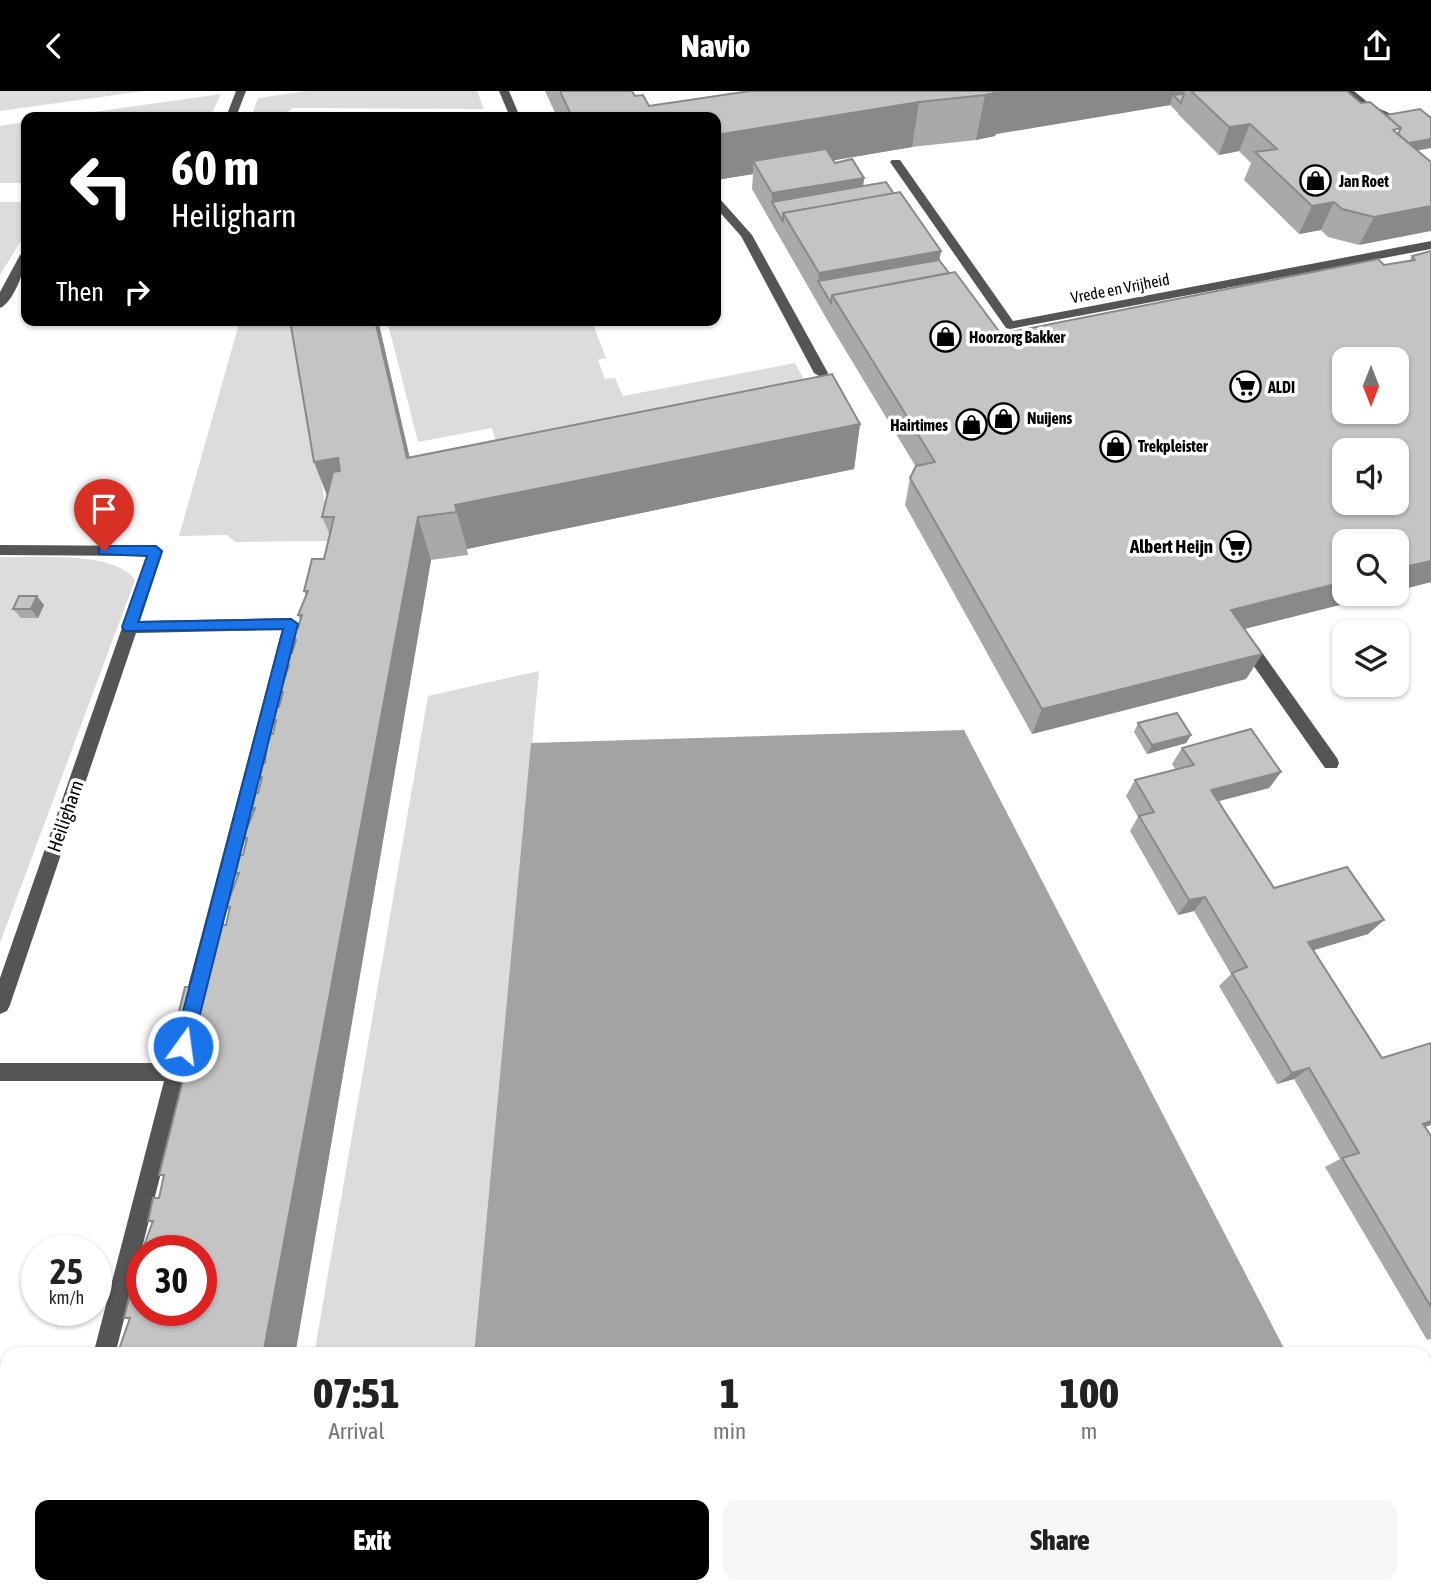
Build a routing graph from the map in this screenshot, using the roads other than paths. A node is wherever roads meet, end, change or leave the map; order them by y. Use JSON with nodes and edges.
{"nodes":[{"id":1,"x":241,"y":91,"type":"edge"},
{"id":2,"x":504,"y":91,"type":"edge"},
{"id":3,"x":1348,"y":91,"type":"edge"},
{"id":4,"x":1367,"y":107,"type":"junction"},
{"id":5,"x":233,"y":112,"type":"edge"},
{"id":6,"x":512,"y":112,"type":"edge"},
{"id":7,"x":1402,"y":121,"type":"edge"},
{"id":8,"x":1377,"y":126,"type":"edge"},
{"id":9,"x":896,"y":162,"type":"edge"},
{"id":10,"x":721,"y":207,"type":"edge"},
{"id":11,"x":1431,"y":245,"type":"edge"},
{"id":12,"x":21,"y":264,"type":"edge"},
{"id":13,"x":0,"y":304,"type":"edge"},
{"id":14,"x":821,"y":373,"type":"edge"},
{"id":15,"x":0,"y":550,"type":"edge"},
{"id":16,"x":130,"y":627,"type":"junction"},
{"id":17,"x":1250,"y":648,"type":"edge"},
{"id":18,"x":1331,"y":763,"type":"dead end"},
{"id":19,"x":0,"y":1005,"type":"edge"},
{"id":20,"x":0,"y":1072,"type":"edge"},
{"id":21,"x":176,"y":1072,"type":"junction"},
{"id":22,"x":106,"y":1347,"type":"edge"}],
"edges":[{"from":1,"to":5,"type":"street"},
{"from":2,"to":6,"type":"street"},
{"from":3,"to":4,"type":"street"},
{"from":4,"to":7,"type":"street"},
{"from":4,"to":8,"type":"street"},
{"from":9,"to":11,"type":"street","name":"Vrede en Vrijheid"},
{"from":10,"to":14,"type":"street"},
{"from":12,"to":13,"type":"street"},
{"from":15,"to":16,"type":"street","name":"Heiligharn"},
{"from":16,"to":19,"type":"street","name":"Heiligharn"},
{"from":16,"to":21,"type":"street"},
{"from":17,"to":18,"type":"street"},
{"from":20,"to":21,"type":"street"},
{"from":21,"to":22,"type":"street"}]}
